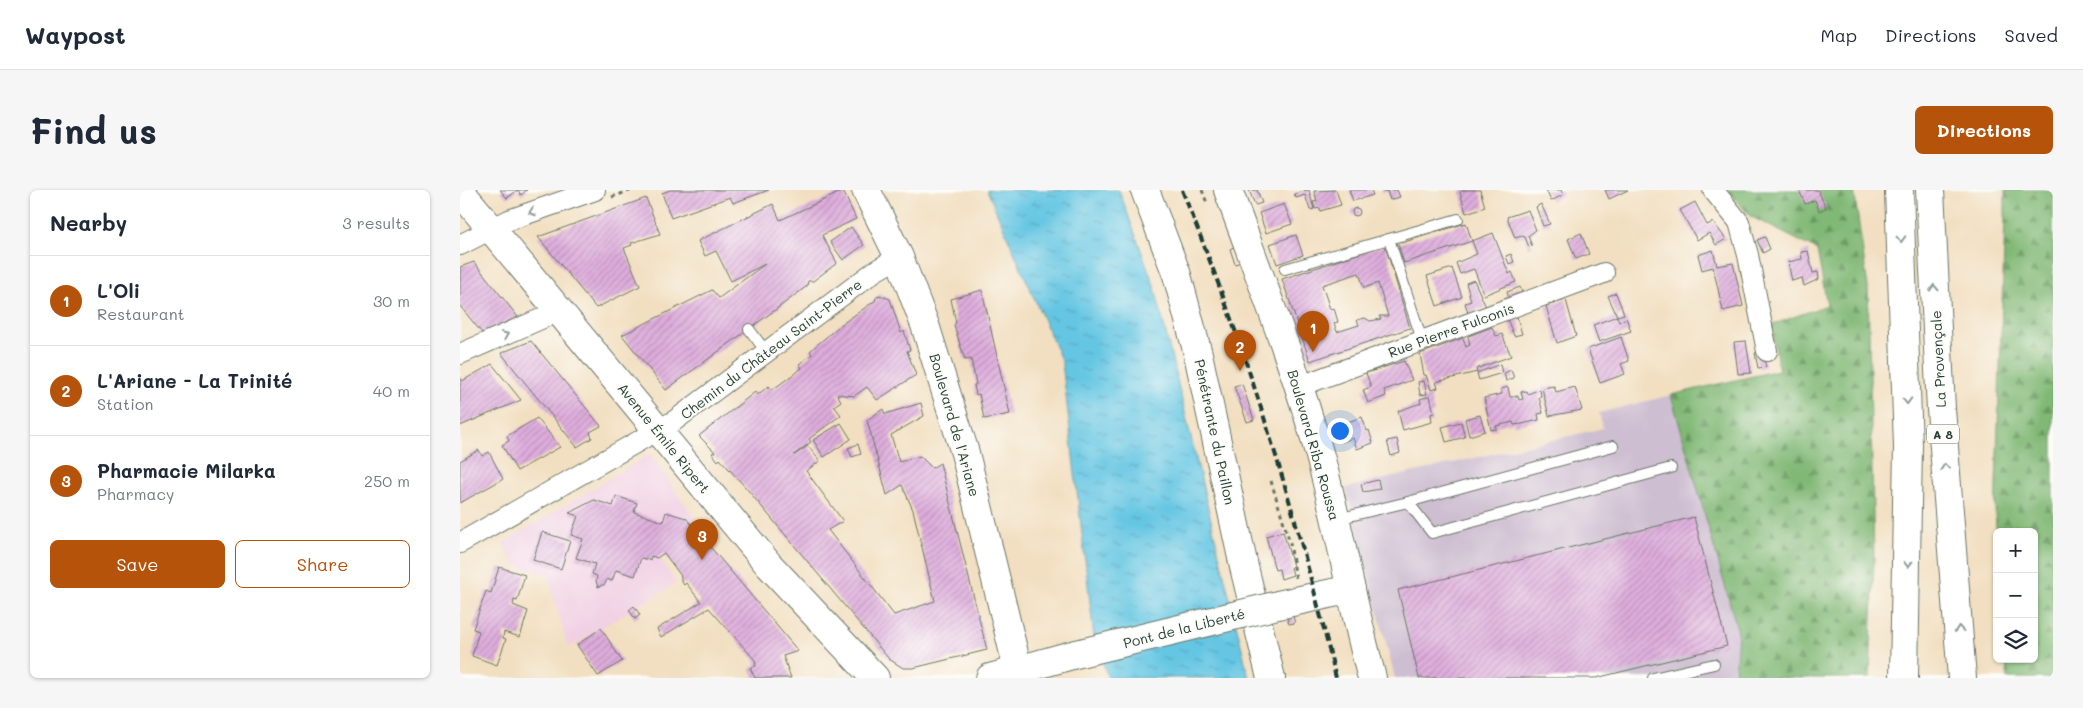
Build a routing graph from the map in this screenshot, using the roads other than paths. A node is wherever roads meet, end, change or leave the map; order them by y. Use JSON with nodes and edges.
{"nodes":[{"id":1,"x":595,"y":190,"type":"edge"},
{"id":2,"x":866,"y":190,"type":"edge"},
{"id":3,"x":1145,"y":190,"type":"edge"},
{"id":4,"x":1164,"y":190,"type":"edge"},
{"id":5,"x":1228,"y":190,"type":"edge"},
{"id":6,"x":1713,"y":190,"type":"edge"},
{"id":7,"x":1899,"y":190,"type":"edge"},
{"id":8,"x":1930,"y":190,"type":"edge"},
{"id":9,"x":460,"y":191,"type":"edge"},
{"id":10,"x":1458,"y":219,"type":"dead end"},
{"id":11,"x":491,"y":230,"type":"junction"},
{"id":12,"x":1389,"y":238,"type":"junction"},
{"id":13,"x":460,"y":245,"type":"edge"},
{"id":14,"x":899,"y":257,"type":"junction"},
{"id":15,"x":1285,"y":269,"type":"dead end"},
{"id":16,"x":1604,"y":273,"type":"dead end"},
{"id":17,"x":559,"y":311,"type":"junction"},
{"id":18,"x":749,"y":329,"type":"dead end"},
{"id":19,"x":1422,"y":340,"type":"junction"},
{"id":20,"x":1767,"y":351,"type":"dead end"},
{"id":21,"x":767,"y":353,"type":"junction"},
{"id":22,"x":460,"y":354,"type":"edge"},
{"id":23,"x":1296,"y":382,"type":"junction"},
{"id":24,"x":658,"y":431,"type":"junction"},
{"id":25,"x":1613,"y":446,"type":"dead end"},
{"id":26,"x":1671,"y":468,"type":"dead end"},
{"id":27,"x":1408,"y":502,"type":"junction"},
{"id":28,"x":1336,"y":519,"type":"junction"},
{"id":29,"x":460,"y":543,"type":"edge"},
{"id":30,"x":1351,"y":589,"type":"junction"},
{"id":31,"x":1714,"y":664,"type":"dead end"},
{"id":32,"x":1021,"y":675,"type":"edge"},
{"id":33,"x":875,"y":678,"type":"edge"},
{"id":34,"x":990,"y":678,"type":"edge"},
{"id":35,"x":1271,"y":678,"type":"edge"},
{"id":36,"x":1287,"y":678,"type":"edge"},
{"id":37,"x":1372,"y":678,"type":"edge"},
{"id":38,"x":1653,"y":678,"type":"edge"},
{"id":39,"x":1904,"y":678,"type":"edge"},
{"id":40,"x":1962,"y":678,"type":"edge"}],
"edges":[{"from":1,"to":11,"type":"street","one_way":true},
{"from":2,"to":14,"type":"main road","name":"Boulevard de l'Ariane"},
{"from":3,"to":35,"type":"main road","name":"Pénétrante du Paillon"},
{"from":4,"to":36,"type":"main road","name":"Pénétrante du Paillon"},
{"from":5,"to":23,"type":"main road","name":"Boulevard Riba Roussa"},
{"from":6,"to":20,"type":"street"},
{"from":7,"to":39,"type":"main road","number":"A 8","one_way":true},
{"from":40,"to":8,"type":"main road","name":"La Provençale","number":"A 8","one_way":true},
{"from":9,"to":11,"type":"main road","name":"Avenue Émile Ripert"},
{"from":10,"to":12,"type":"lane"},
{"from":11,"to":13,"type":"street"},
{"from":11,"to":17,"type":"main road","name":"Avenue Émile Ripert"},
{"from":12,"to":15,"type":"lane"},
{"from":12,"to":19,"type":"lane"},
{"from":14,"to":21,"type":"street","name":"Chemin du Château Saint-Pierre"},
{"from":14,"to":32,"type":"main road","name":"Boulevard de l'Ariane"},
{"from":16,"to":19,"type":"street","name":"Rue Pierre Fulconis"},
{"from":22,"to":17,"type":"street","one_way":true},
{"from":17,"to":24,"type":"main road","name":"Avenue Émile Ripert"},
{"from":18,"to":21,"type":"lane"},
{"from":19,"to":23,"type":"street","name":"Rue Pierre Fulconis"},
{"from":21,"to":24,"type":"street","name":"Chemin du Château Saint-Pierre"},
{"from":23,"to":28,"type":"main road","name":"Boulevard Riba Roussa"},
{"from":24,"to":29,"type":"street","name":"Chemin du Château Saint-Pierre"},
{"from":24,"to":33,"type":"main road","name":"Avenue Émile Ripert"},
{"from":25,"to":27,"type":"lane"},
{"from":26,"to":27,"type":"lane"},
{"from":27,"to":28,"type":"lane"},
{"from":28,"to":30,"type":"main road","name":"Boulevard Riba Roussa"},
{"from":30,"to":32,"type":"main road","name":"Pont de la Liberté","bridge":true},
{"from":30,"to":37,"type":"main road","name":"Boulevard Riba Roussa"},
{"from":31,"to":38,"type":"lane"},
{"from":32,"to":34,"type":"main road","name":"Pont de la Liberté"}]}
